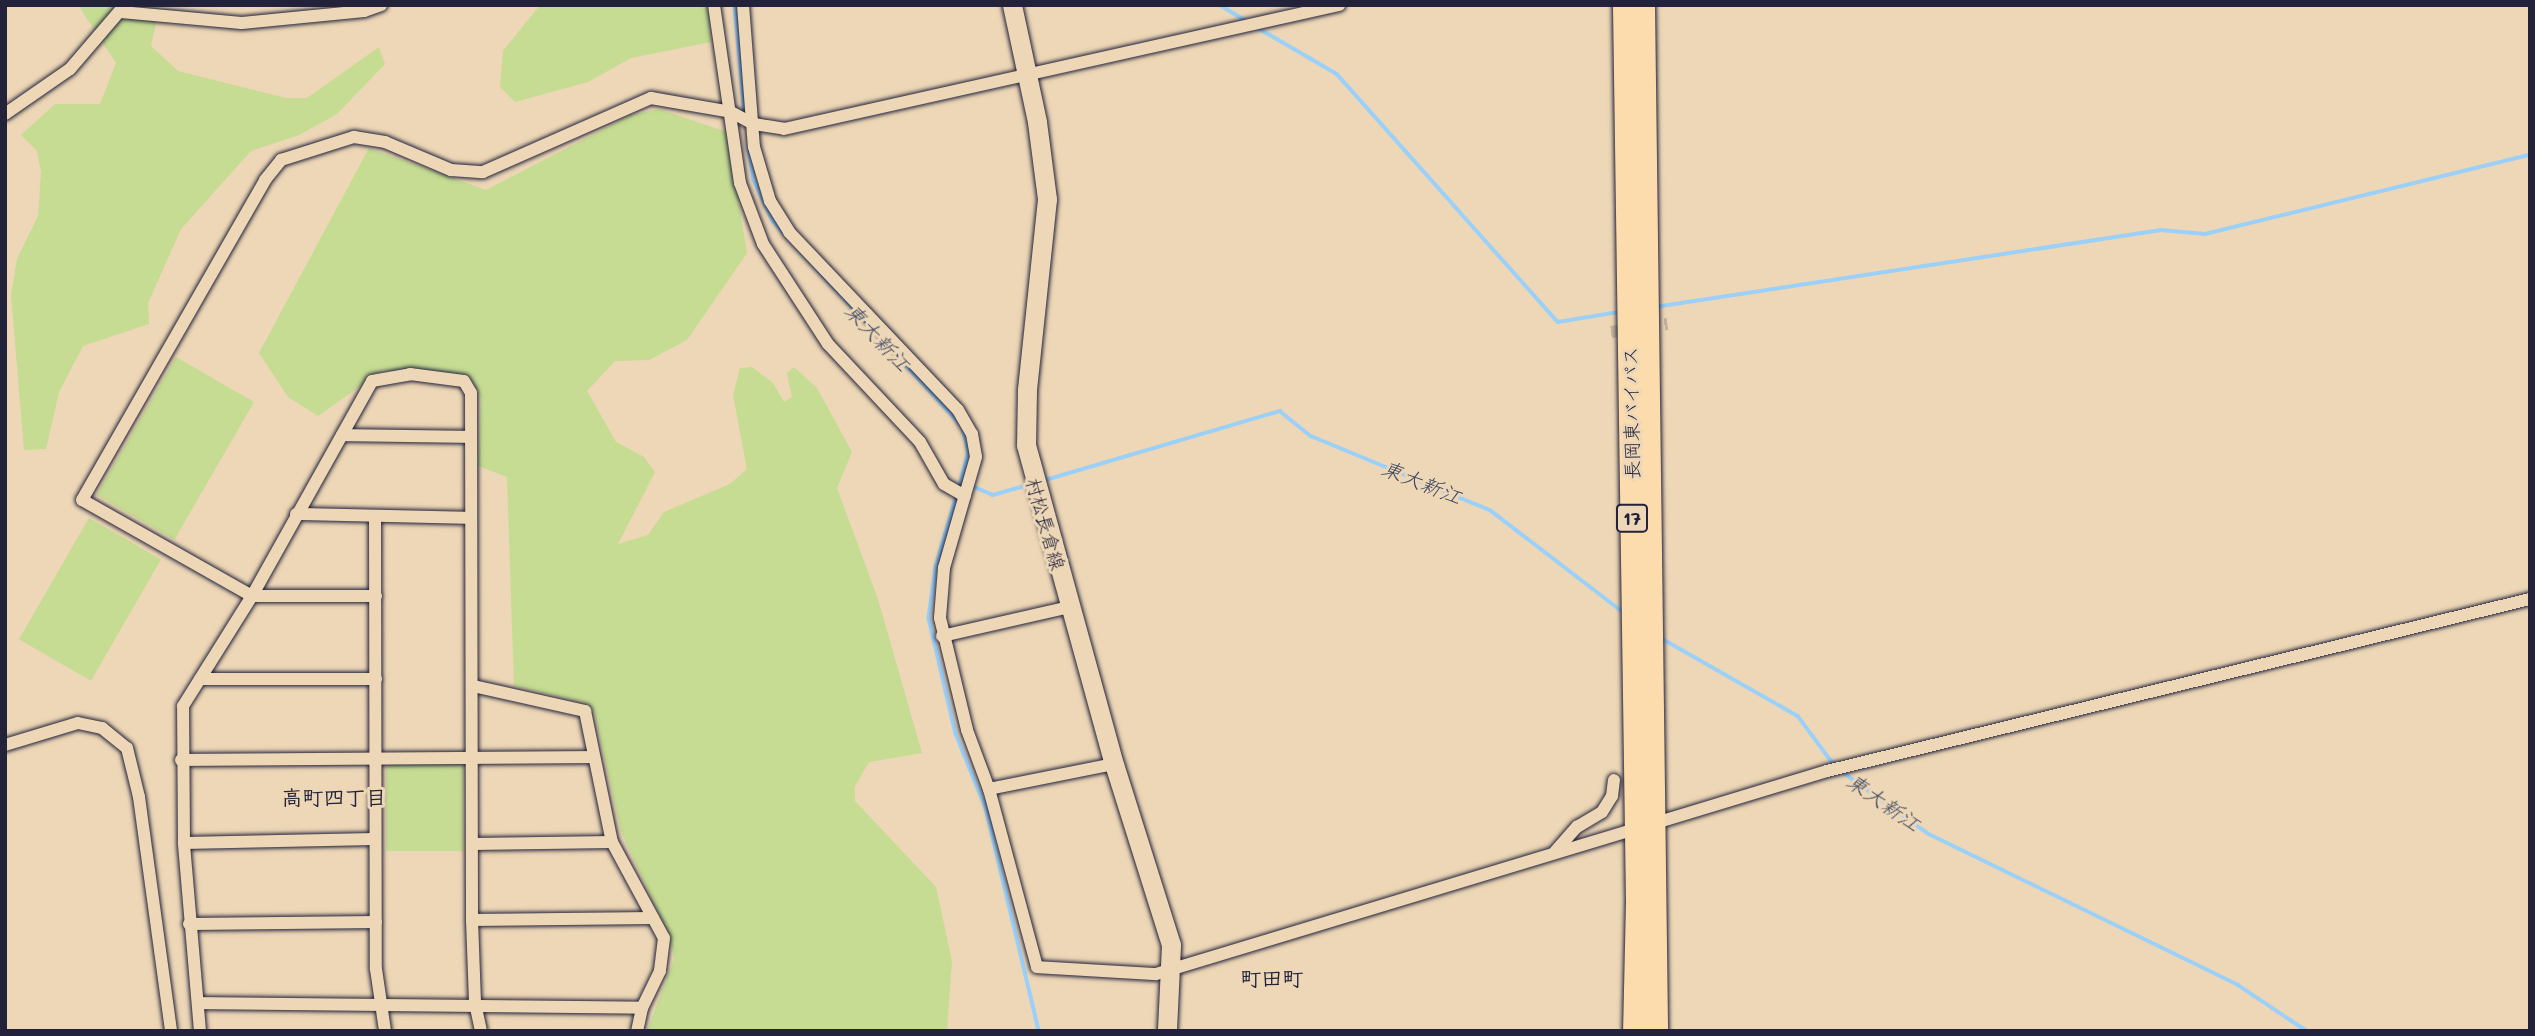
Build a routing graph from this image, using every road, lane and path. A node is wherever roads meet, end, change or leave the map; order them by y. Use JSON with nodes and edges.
{"nodes":[{"id":1,"x":381,"y":5,"type":"edge"},
{"id":2,"x":714,"y":5,"type":"edge"},
{"id":3,"x":743,"y":5,"type":"edge"},
{"id":4,"x":1012,"y":5,"type":"edge"},
{"id":5,"x":1339,"y":5,"type":"edge"},
{"id":6,"x":1625,"y":5,"type":"edge"},
{"id":7,"x":1643,"y":5,"type":"edge"},
{"id":8,"x":122,"y":9,"type":"edge"},
{"id":9,"x":1027,"y":76,"type":"junction"},
{"id":10,"x":731,"y":112,"type":"junction"},
{"id":11,"x":5,"y":114,"type":"edge"},
{"id":12,"x":754,"y":124,"type":"junction"},
{"id":13,"x":342,"y":435,"type":"junction"},
{"id":14,"x":471,"y":437,"type":"junction"},
{"id":15,"x":965,"y":496,"type":"junction"},
{"id":16,"x":296,"y":514,"type":"junction"},
{"id":17,"x":376,"y":516,"type":"junction"},
{"id":18,"x":470,"y":518,"type":"junction"},
{"id":19,"x":252,"y":596,"type":"junction"},
{"id":20,"x":376,"y":596,"type":"junction"},
{"id":21,"x":2530,"y":599,"type":"edge"},
{"id":22,"x":1070,"y":607,"type":"junction"},
{"id":23,"x":942,"y":636,"type":"junction"},
{"id":24,"x":200,"y":679,"type":"junction"},
{"id":25,"x":376,"y":679,"type":"junction"},
{"id":26,"x":473,"y":686,"type":"junction"},
{"id":27,"x":5,"y":745,"type":"edge"},
{"id":28,"x":594,"y":757,"type":"junction"},
{"id":29,"x":376,"y":758,"type":"junction"},
{"id":30,"x":181,"y":760,"type":"junction"},
{"id":31,"x":473,"y":760,"type":"junction"},
{"id":32,"x":1114,"y":764,"type":"junction"},
{"id":33,"x":1614,"y":780,"type":"dead end"},
{"id":34,"x":989,"y":789,"type":"junction"},
{"id":35,"x":1647,"y":826,"type":"junction"},
{"id":36,"x":374,"y":839,"type":"junction"},
{"id":37,"x":612,"y":842,"type":"junction"},
{"id":38,"x":184,"y":843,"type":"junction"},
{"id":39,"x":473,"y":844,"type":"junction"},
{"id":40,"x":1554,"y":853,"type":"junction"},
{"id":41,"x":653,"y":918,"type":"junction"},
{"id":42,"x":472,"y":920,"type":"junction"},
{"id":43,"x":376,"y":922,"type":"junction"},
{"id":44,"x":189,"y":924,"type":"junction"},
{"id":45,"x":1172,"y":969,"type":"junction"},
{"id":46,"x":198,"y":1003,"type":"junction"},
{"id":47,"x":475,"y":1003,"type":"junction"},
{"id":48,"x":380,"y":1006,"type":"junction"},
{"id":49,"x":642,"y":1008,"type":"junction"},
{"id":50,"x":171,"y":1031,"type":"edge"},
{"id":51,"x":200,"y":1031,"type":"edge"},
{"id":52,"x":386,"y":1031,"type":"edge"},
{"id":53,"x":481,"y":1031,"type":"edge"},
{"id":54,"x":637,"y":1031,"type":"edge"},
{"id":55,"x":1167,"y":1031,"type":"edge"},
{"id":56,"x":1635,"y":1031,"type":"edge"},
{"id":57,"x":1656,"y":1031,"type":"edge"}],
"edges":[{"from":1,"to":8,"type":"street"},
{"from":2,"to":10,"type":"street"},
{"from":3,"to":12,"type":"street"},
{"from":4,"to":9,"type":"main road","name":"村松長倉線"},
{"from":5,"to":9,"type":"street"},
{"from":6,"to":35,"type":"highway","name":"長岡東バイパス","number":"17"},
{"from":7,"to":35,"type":"highway","name":"長岡東バイパス","number":"17"},
{"from":8,"to":11,"type":"street"},
{"from":9,"to":12,"type":"street"},
{"from":9,"to":22,"type":"main road","name":"村松長倉線"},
{"from":10,"to":12,"type":"street"},
{"from":10,"to":15,"type":"street"},
{"from":10,"to":19,"type":"street"},
{"from":12,"to":15,"type":"street"},
{"from":13,"to":14,"type":"street"},
{"from":13,"to":14,"type":"street"},
{"from":13,"to":16,"type":"street"},
{"from":14,"to":18,"type":"street"},
{"from":15,"to":23,"type":"street"},
{"from":16,"to":17,"type":"street"},
{"from":16,"to":19,"type":"street"},
{"from":17,"to":18,"type":"street"},
{"from":17,"to":20,"type":"street"},
{"from":18,"to":26,"type":"street"},
{"from":19,"to":20,"type":"street"},
{"from":19,"to":24,"type":"street"},
{"from":20,"to":25,"type":"street"},
{"from":21,"to":35,"type":"street"},
{"from":22,"to":23,"type":"street"},
{"from":22,"to":32,"type":"main road","name":"村松長倉線"},
{"from":23,"to":34,"type":"street"},
{"from":24,"to":25,"type":"street"},
{"from":24,"to":30,"type":"street"},
{"from":25,"to":29,"type":"street"},
{"from":26,"to":28,"type":"street"},
{"from":26,"to":31,"type":"street"},
{"from":27,"to":50,"type":"street"},
{"from":28,"to":31,"type":"street"},
{"from":28,"to":37,"type":"street"},
{"from":29,"to":30,"type":"street"},
{"from":29,"to":31,"type":"street"},
{"from":29,"to":36,"type":"street"},
{"from":30,"to":38,"type":"street"},
{"from":31,"to":39,"type":"street"},
{"from":32,"to":34,"type":"street"},
{"from":32,"to":45,"type":"main road","name":"村松長倉線"},
{"from":33,"to":40,"type":"street"},
{"from":34,"to":45,"type":"street"},
{"from":35,"to":40,"type":"street"},
{"from":35,"to":56,"type":"highway","name":"長岡東バイパス","number":"17"},
{"from":35,"to":57,"type":"highway","name":"長岡東バイパス","number":"17"},
{"from":36,"to":38,"type":"street"},
{"from":36,"to":43,"type":"street"},
{"from":37,"to":39,"type":"street"},
{"from":37,"to":41,"type":"street"},
{"from":38,"to":44,"type":"street"},
{"from":39,"to":42,"type":"street"},
{"from":40,"to":45,"type":"street"},
{"from":41,"to":42,"type":"street"},
{"from":41,"to":49,"type":"street"},
{"from":42,"to":47,"type":"street"},
{"from":43,"to":44,"type":"street"},
{"from":43,"to":48,"type":"street"},
{"from":44,"to":46,"type":"street"},
{"from":45,"to":55,"type":"main road","name":"村松長倉線"},
{"from":46,"to":48,"type":"street"},
{"from":46,"to":51,"type":"street"},
{"from":47,"to":48,"type":"street"},
{"from":47,"to":49,"type":"street"},
{"from":47,"to":53,"type":"street"},
{"from":48,"to":52,"type":"street"},
{"from":49,"to":54,"type":"street"}]}
